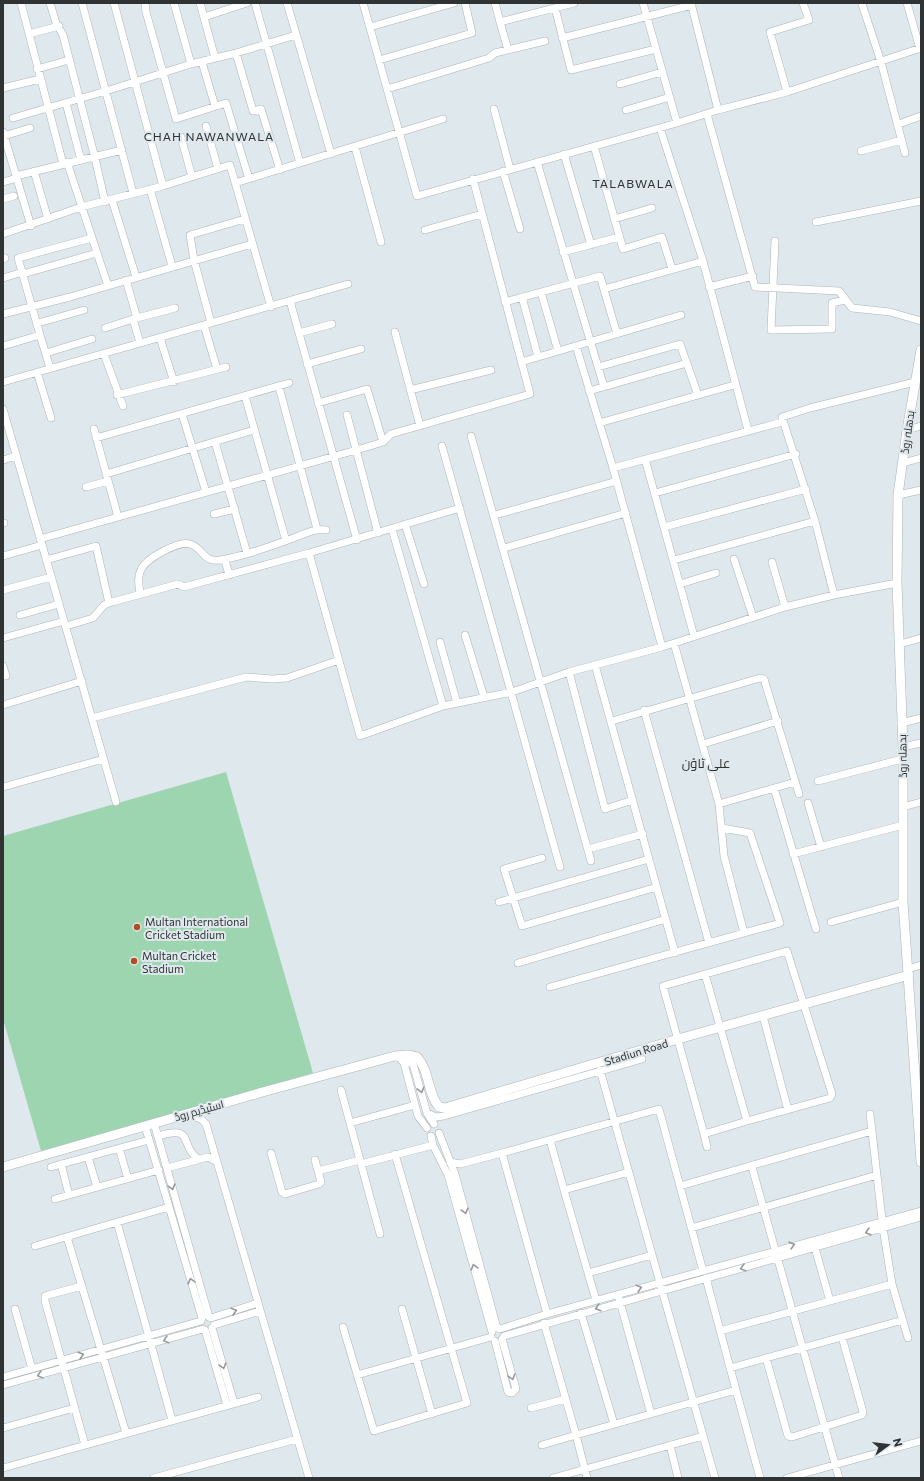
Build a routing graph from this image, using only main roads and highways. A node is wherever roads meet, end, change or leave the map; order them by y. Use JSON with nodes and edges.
{"nodes":[{"id":1,"x":921,"y":350,"type":"edge"},
{"id":2,"x":908,"y":972,"type":"junction"},
{"id":3,"x":398,"y":1057,"type":"joint"},
{"id":4,"x":918,"y":1064,"type":"edge"},
{"id":5,"x":920,"y":1128,"type":"edge"},
{"id":6,"x":921,"y":1162,"type":"edge"},
{"id":7,"x":3,"y":1167,"type":"edge"}],
"edges":[{"from":1,"to":2,"type":"main road","name":"بدھلہ روڈ"},
{"from":2,"to":3,"type":"main road","name":"Stadiun Road"},
{"from":2,"to":4,"type":"main road","name":"بدھلہ روڈ"},
{"from":3,"to":7,"type":"main road","name":"اسٹیڈیم روڈ"},
{"from":4,"to":5,"type":"main road","name":"بدھلہ روڈ"},
{"from":5,"to":6,"type":"main road","name":"بدھلہ روڈ"}]}
